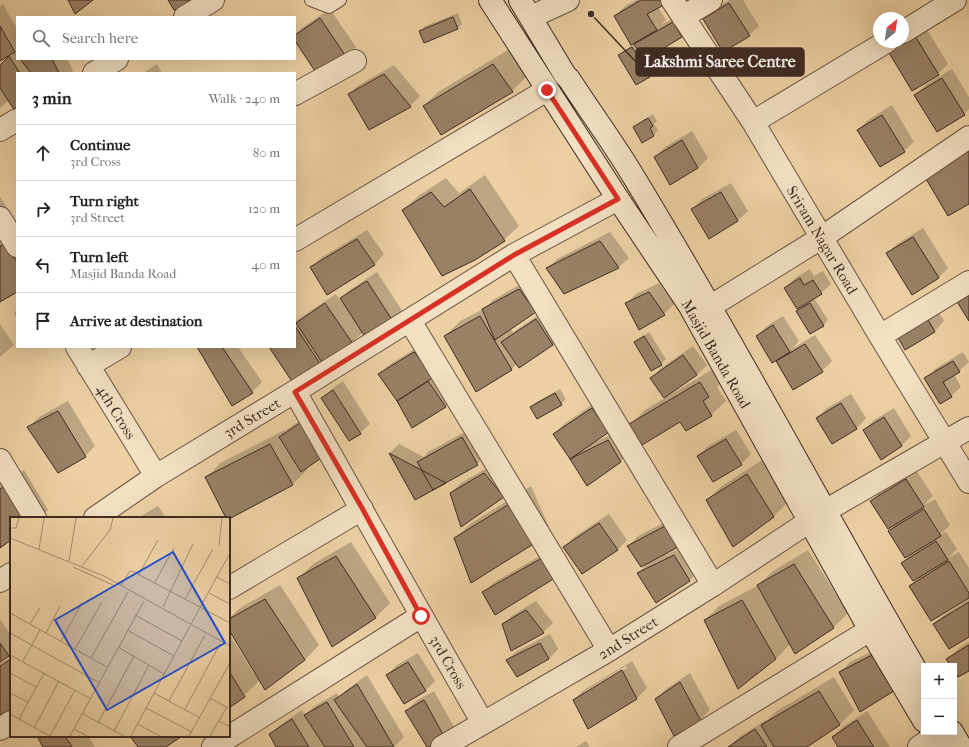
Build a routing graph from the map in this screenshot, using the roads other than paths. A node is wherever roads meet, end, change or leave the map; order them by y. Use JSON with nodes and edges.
{"nodes":[{"id":1,"x":213,"y":0,"type":"edge"},
{"id":2,"x":311,"y":0,"type":"edge"},
{"id":3,"x":340,"y":0,"type":"edge"},
{"id":4,"x":490,"y":0,"type":"edge"},
{"id":5,"x":568,"y":0,"type":"edge"},
{"id":6,"x":711,"y":0,"type":"edge"},
{"id":7,"x":955,"y":0,"type":"edge"},
{"id":8,"x":677,"y":8,"type":"edge"},
{"id":9,"x":525,"y":9,"type":"edge"},
{"id":10,"x":187,"y":16,"type":"edge"},
{"id":11,"x":909,"y":28,"type":"edge"},
{"id":12,"x":876,"y":48,"type":"edge"},
{"id":13,"x":115,"y":60,"type":"edge"},
{"id":14,"x":355,"y":61,"type":"dead end"},
{"id":15,"x":96,"y":72,"type":"edge"},
{"id":16,"x":547,"y":90,"type":"junction"},
{"id":17,"x":296,"y":93,"type":"edge"},
{"id":18,"x":16,"y":121,"type":"edge"},
{"id":19,"x":753,"y":122,"type":"junction"},
{"id":20,"x":0,"y":130,"type":"edge"},
{"id":21,"x":969,"y":137,"type":"edge"},
{"id":22,"x":618,"y":199,"type":"junction"},
{"id":23,"x":0,"y":218,"type":"edge"},
{"id":24,"x":821,"y":238,"type":"junction"},
{"id":25,"x":296,"y":239,"type":"edge"},
{"id":26,"x":16,"y":244,"type":"edge"},
{"id":27,"x":514,"y":255,"type":"junction"},
{"id":28,"x":969,"y":282,"type":"edge"},
{"id":29,"x":711,"y":306,"type":"junction"},
{"id":30,"x":410,"y":321,"type":"junction"},
{"id":31,"x":880,"y":336,"type":"junction"},
{"id":32,"x":78,"y":348,"type":"edge"},
{"id":33,"x":118,"y":348,"type":"edge"},
{"id":34,"x":88,"y":366,"type":"junction"},
{"id":35,"x":295,"y":392,"type":"junction"},
{"id":36,"x":969,"y":428,"type":"edge"},
{"id":37,"x":945,"y":442,"type":"junction"},
{"id":38,"x":0,"y":460,"type":"edge"},
{"id":39,"x":156,"y":476,"type":"junction"},
{"id":40,"x":969,"y":482,"type":"edge"},
{"id":41,"x":362,"y":508,"type":"junction"},
{"id":42,"x":817,"y":516,"type":"junction"},
{"id":43,"x":33,"y":517,"type":"edge"},
{"id":44,"x":96,"y":517,"type":"edge"},
{"id":45,"x":10,"y":575,"type":"edge"},
{"id":46,"x":0,"y":581,"type":"edge"},
{"id":47,"x":713,"y":585,"type":"junction"},
{"id":48,"x":230,"y":587,"type":"edge"},
{"id":49,"x":421,"y":616,"type":"junction"},
{"id":50,"x":870,"y":630,"type":"junction"},
{"id":51,"x":609,"y":650,"type":"junction"},
{"id":52,"x":921,"y":679,"type":"edge"},
{"id":53,"x":10,"y":723,"type":"edge"},
{"id":54,"x":483,"y":723,"type":"junction"},
{"id":55,"x":0,"y":729,"type":"edge"},
{"id":56,"x":230,"y":736,"type":"edge"},
{"id":57,"x":933,"y":736,"type":"edge"},
{"id":58,"x":229,"y":737,"type":"edge"},
{"id":59,"x":213,"y":747,"type":"edge"},
{"id":60,"x":442,"y":747,"type":"edge"},
{"id":61,"x":680,"y":747,"type":"edge"},
{"id":62,"x":961,"y":747,"type":"edge"}],
"edges":[{"from":1,"to":10,"type":"street"},
{"from":2,"to":3,"type":"lane"},
{"from":4,"to":16,"type":"street","name":"Masjid Banda Road"},
{"from":5,"to":9,"type":"street"},
{"from":6,"to":8,"type":"street"},
{"from":7,"to":11,"type":"street"},
{"from":8,"to":19,"type":"street","name":"Sriram Nagar Road"},
{"from":9,"to":29,"type":"street","name":"Masjid Banda Road"},
{"from":12,"to":19,"type":"street"},
{"from":13,"to":15,"type":"street"},
{"from":14,"to":17,"type":"street"},
{"from":16,"to":22,"type":"street","name":"Masjid Banda Road"},
{"from":16,"to":25,"type":"street"},
{"from":18,"to":20,"type":"street"},
{"from":19,"to":24,"type":"street","name":"Sriram Nagar Road"},
{"from":21,"to":24,"type":"street"},
{"from":22,"to":27,"type":"street","name":"3rd Street"},
{"from":22,"to":42,"type":"street","name":"Masjid Banda Road"},
{"from":23,"to":26,"type":"street"},
{"from":24,"to":29,"type":"street"},
{"from":24,"to":31,"type":"street","name":"Sriram Nagar Road"},
{"from":27,"to":30,"type":"street","name":"3rd Street"},
{"from":27,"to":47,"type":"street"},
{"from":28,"to":31,"type":"street"},
{"from":29,"to":42,"type":"street","name":"Masjid Banda Road"},
{"from":30,"to":35,"type":"street","name":"3rd Street"},
{"from":30,"to":51,"type":"street"},
{"from":31,"to":37,"type":"street","name":"Sriram Nagar Road"},
{"from":32,"to":34,"type":"street","name":"4th Cross"},
{"from":33,"to":34,"type":"street"},
{"from":34,"to":39,"type":"street","name":"4th Cross"},
{"from":35,"to":39,"type":"street","name":"3rd Street"},
{"from":35,"to":41,"type":"street","name":"3rd Cross"},
{"from":36,"to":37,"type":"street","name":"2nd Street"},
{"from":37,"to":40,"type":"street","name":"Sriram Nagar Road"},
{"from":37,"to":42,"type":"street","name":"2nd Street"},
{"from":38,"to":43,"type":"street"},
{"from":39,"to":44,"type":"street","name":"3rd Street"},
{"from":41,"to":48,"type":"street"},
{"from":41,"to":49,"type":"street","name":"3rd Cross"},
{"from":42,"to":47,"type":"street","name":"2nd Street"},
{"from":42,"to":50,"type":"street","name":"Masjid Banda Road"},
{"from":42,"to":52,"type":"street","name":"Masjid Banda Road"},
{"from":45,"to":46,"type":"street"},
{"from":47,"to":51,"type":"street","name":"2nd Street"},
{"from":49,"to":54,"type":"street","name":"3rd Cross"},
{"from":49,"to":56,"type":"street"},
{"from":50,"to":57,"type":"street","name":"Masjid Banda Road"},
{"from":50,"to":61,"type":"street"},
{"from":51,"to":54,"type":"street","name":"2nd Street"},
{"from":53,"to":55,"type":"street"},
{"from":54,"to":60,"type":"street","name":"2nd Street"},
{"from":57,"to":62,"type":"street","name":"Masjid Banda Road"},
{"from":58,"to":59,"type":"street"}]}
